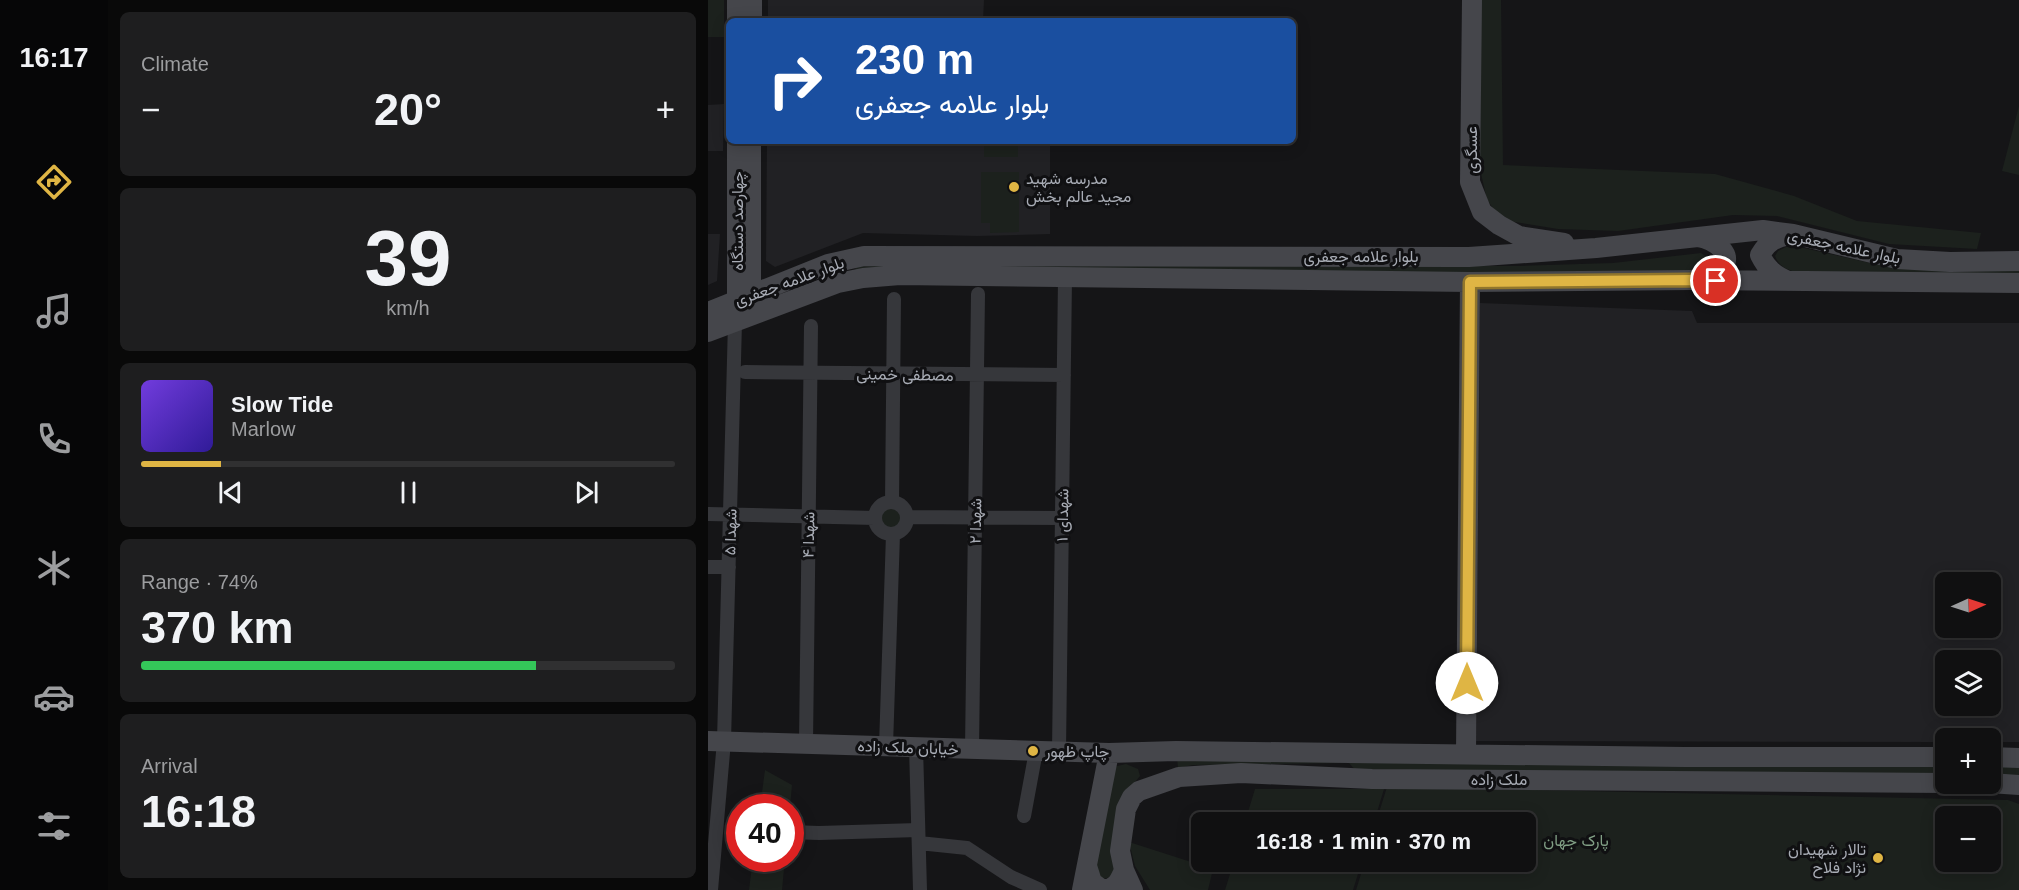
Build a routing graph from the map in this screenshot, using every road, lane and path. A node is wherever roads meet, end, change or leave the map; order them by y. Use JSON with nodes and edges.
{"nodes":[{"id":1,"x":737,"y":0,"type":"edge"},
{"id":2,"x":752,"y":0,"type":"edge"},
{"id":3,"x":1472,"y":0,"type":"edge"},
{"id":4,"x":737,"y":18,"type":"edge"},
{"id":5,"x":752,"y":18,"type":"edge"},
{"id":6,"x":737,"y":144,"type":"edge"},
{"id":7,"x":751,"y":144,"type":"edge"},
{"id":8,"x":1793,"y":234,"type":"junction"},
{"id":9,"x":1696,"y":237,"type":"junction"},
{"id":10,"x":1596,"y":248,"type":"junction"},
{"id":11,"x":2019,"y":261,"type":"edge"},
{"id":12,"x":1065,"y":278,"type":"junction"},
{"id":13,"x":1692,"y":280,"type":"junction"},
{"id":14,"x":1470,"y":282,"type":"junction"},
{"id":15,"x":1790,"y":282,"type":"junction"},
{"id":16,"x":2019,"y":283,"type":"edge"},
{"id":17,"x":978,"y":294,"type":"dead end"},
{"id":18,"x":744,"y":298,"type":"junction"},
{"id":19,"x":894,"y":299,"type":"dead end"},
{"id":20,"x":708,"y":312,"type":"edge"},
{"id":21,"x":735,"y":322,"type":"junction"},
{"id":22,"x":811,"y":326,"type":"dead end"},
{"id":23,"x":708,"y":333,"type":"edge"},
{"id":24,"x":745,"y":372,"type":"dead end"},
{"id":25,"x":810,"y":373,"type":"junction"},
{"id":26,"x":893,"y":374,"type":"junction"},
{"id":27,"x":977,"y":374,"type":"junction"},
{"id":28,"x":1064,"y":375,"type":"junction"},
{"id":29,"x":892,"y":502,"type":"junction"},
{"id":30,"x":708,"y":514,"type":"edge"},
{"id":31,"x":730,"y":515,"type":"junction"},
{"id":32,"x":808,"y":517,"type":"junction"},
{"id":33,"x":875,"y":518,"type":"junction"},
{"id":34,"x":907,"y":518,"type":"junction"},
{"id":35,"x":975,"y":518,"type":"junction"},
{"id":36,"x":1062,"y":518,"type":"junction"},
{"id":37,"x":893,"y":534,"type":"junction"},
{"id":38,"x":708,"y":567,"type":"edge"},
{"id":39,"x":729,"y":567,"type":"junction"},
{"id":40,"x":716,"y":741,"type":"edge"},
{"id":41,"x":806,"y":744,"type":"junction"},
{"id":42,"x":886,"y":746,"type":"junction"},
{"id":43,"x":916,"y":747,"type":"junction"},
{"id":44,"x":972,"y":749,"type":"junction"},
{"id":45,"x":1036,"y":751,"type":"junction"},
{"id":46,"x":1059,"y":751,"type":"junction"},
{"id":47,"x":1176,"y":751,"type":"junction"},
{"id":48,"x":1117,"y":753,"type":"junction"},
{"id":49,"x":1466,"y":754,"type":"junction"},
{"id":50,"x":1935,"y":757,"type":"edge"},
{"id":51,"x":2001,"y":758,"type":"edge"},
{"id":52,"x":2019,"y":758,"type":"edge"},
{"id":53,"x":1179,"y":777,"type":"junction"},
{"id":54,"x":1935,"y":783,"type":"edge"},
{"id":55,"x":2001,"y":784,"type":"edge"},
{"id":56,"x":2019,"y":785,"type":"edge"},
{"id":57,"x":1139,"y":791,"type":"junction"},
{"id":58,"x":1024,"y":816,"type":"dead end"},
{"id":59,"x":804,"y":832,"type":"edge"},
{"id":60,"x":919,"y":836,"type":"junction"},
{"id":61,"x":1087,"y":866,"type":"junction"},
{"id":62,"x":1124,"y":870,"type":"junction"},
{"id":63,"x":1010,"y":884,"type":"edge"},
{"id":64,"x":711,"y":890,"type":"edge"},
{"id":65,"x":920,"y":890,"type":"edge"},
{"id":66,"x":1040,"y":890,"type":"edge"},
{"id":67,"x":1082,"y":890,"type":"edge"},
{"id":68,"x":1133,"y":890,"type":"edge"}],
"edges":[{"from":1,"to":4,"type":"main road"},
{"from":2,"to":5,"type":"main road"},
{"from":3,"to":10,"type":"main road","name":"عسگری"},
{"from":6,"to":18,"type":"main road","name":"چهارصد دستگاه"},
{"from":7,"to":18,"type":"main road","name":"چهارصد دستگاه"},
{"from":8,"to":9,"type":"main road","name":"بلوار علامه جعفری"},
{"from":8,"to":11,"type":"main road","name":"بلوار علامه جعفری"},
{"from":8,"to":15,"type":"main road"},
{"from":9,"to":10,"type":"main road","name":"بلوار علامه جعفری"},
{"from":9,"to":13,"type":"main road"},
{"from":10,"to":18,"type":"main road","name":"بلوار علامه جعفری"},
{"from":12,"to":14,"type":"main road","name":"بلوار علامه جعفری"},
{"from":12,"to":21,"type":"main road","name":"بلوار علامه جعفری"},
{"from":12,"to":28,"type":"street","name":"شهدای ۱"},
{"from":13,"to":14,"type":"main road","name":"بلوار علامه جعفری"},
{"from":13,"to":15,"type":"main road","name":"بلوار علامه جعفری"},
{"from":14,"to":49,"type":"main road"},
{"from":15,"to":16,"type":"main road","name":"بلوار علامه جعفری"},
{"from":17,"to":27,"type":"street","name":"شهدا ۲"},
{"from":18,"to":20,"type":"main road","name":"بلوار علامه جعفری"},
{"from":19,"to":26,"type":"street"},
{"from":21,"to":23,"type":"main road","name":"بلوار علامه جعفری"},
{"from":21,"to":31,"type":"street","name":"شهدا ۵"},
{"from":22,"to":25,"type":"street","name":"شهدا ۴"},
{"from":24,"to":25,"type":"street","name":"مصطفی خمینی"},
{"from":25,"to":26,"type":"street","name":"مصطفی خمینی"},
{"from":25,"to":32,"type":"street","name":"شهدا ۴"},
{"from":26,"to":27,"type":"street","name":"مصطفی خمینی"},
{"from":26,"to":29,"type":"street"},
{"from":27,"to":28,"type":"street","name":"مصطفی خمینی"},
{"from":27,"to":35,"type":"street","name":"شهدا ۲"},
{"from":28,"to":36,"type":"street","name":"شهدای ۱"},
{"from":29,"to":33,"type":"street"},
{"from":29,"to":34,"type":"street"},
{"from":30,"to":31,"type":"street"},
{"from":31,"to":32,"type":"street"},
{"from":31,"to":39,"type":"street","name":"شهدا ۵"},
{"from":32,"to":33,"type":"street"},
{"from":32,"to":41,"type":"street","name":"شهدا ۴"},
{"from":33,"to":37,"type":"street"},
{"from":34,"to":35,"type":"street"},
{"from":34,"to":37,"type":"street"},
{"from":35,"to":36,"type":"street"},
{"from":35,"to":44,"type":"street","name":"شهدا ۲"},
{"from":36,"to":46,"type":"street","name":"شهدای ۱"},
{"from":37,"to":42,"type":"street"},
{"from":38,"to":39,"type":"street"},
{"from":39,"to":40,"type":"street","name":"شهدا ۵"},
{"from":40,"to":41,"type":"main road","name":"خیابان ملک زاده"},
{"from":40,"to":64,"type":"street","name":"شهدا ۵"},
{"from":41,"to":42,"type":"main road","name":"خیابان ملک زاده"},
{"from":42,"to":43,"type":"main road","name":"خیابان ملک زاده"},
{"from":43,"to":44,"type":"main road","name":"خیابان ملک زاده"},
{"from":43,"to":60,"type":"street"},
{"from":44,"to":45,"type":"main road","name":"خیابان ملک زاده"},
{"from":45,"to":46,"type":"main road","name":"خیابان ملک زاده"},
{"from":45,"to":58,"type":"street"},
{"from":46,"to":48,"type":"main road","name":"خیابان ملک زاده"},
{"from":47,"to":48,"type":"main road","name":"ملک زاده"},
{"from":47,"to":49,"type":"main road","name":"ملک زاده"},
{"from":47,"to":53,"type":"main road"},
{"from":48,"to":57,"type":"main road"},
{"from":48,"to":61,"type":"main road"},
{"from":49,"to":50,"type":"main road","name":"ملک زاده"},
{"from":51,"to":52,"type":"main road"},
{"from":53,"to":54,"type":"main road","name":"ملک زاده"},
{"from":53,"to":57,"type":"main road","name":"ملک زاده"},
{"from":55,"to":56,"type":"main road"},
{"from":57,"to":62,"type":"main road"},
{"from":59,"to":60,"type":"street"},
{"from":60,"to":63,"type":"street"},
{"from":60,"to":65,"type":"street"},
{"from":61,"to":62,"type":"main road"},
{"from":61,"to":67,"type":"main road"},
{"from":62,"to":68,"type":"main road"},
{"from":63,"to":66,"type":"street"}]}
